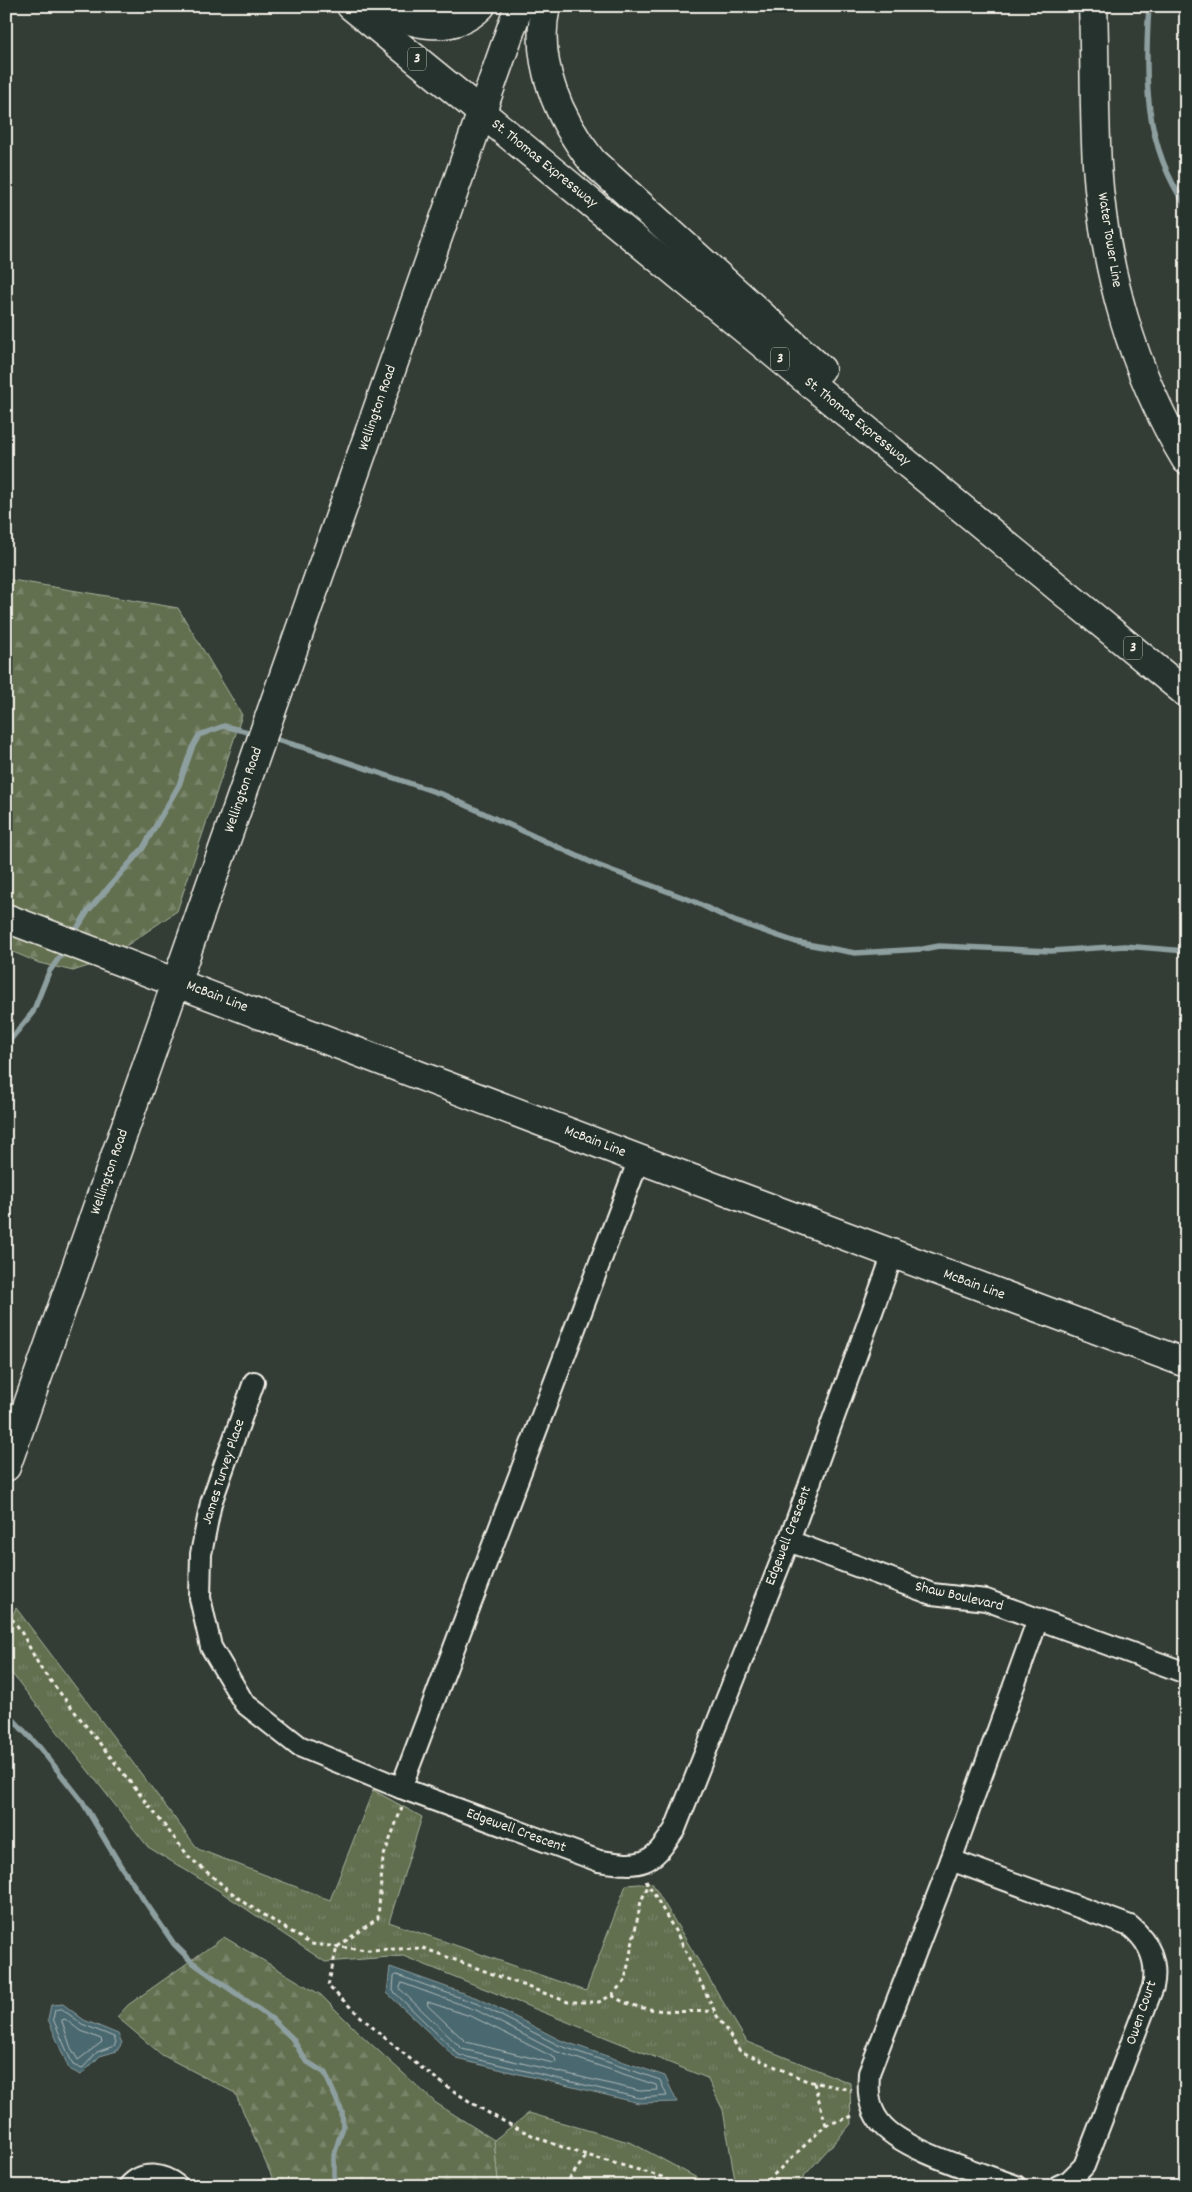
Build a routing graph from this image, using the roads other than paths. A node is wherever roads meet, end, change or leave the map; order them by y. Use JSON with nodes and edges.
{"nodes":[{"id":1,"x":352,"y":6,"type":"edge"},
{"id":2,"x":377,"y":6,"type":"edge"},
{"id":3,"x":481,"y":6,"type":"edge"},
{"id":4,"x":519,"y":6,"type":"edge"},
{"id":5,"x":546,"y":6,"type":"edge"},
{"id":6,"x":1093,"y":6,"type":"edge"},
{"id":7,"x":482,"y":112,"type":"junction"},
{"id":8,"x":1186,"y":460,"type":"edge"},
{"id":9,"x":1079,"y":605,"type":"junction"},
{"id":10,"x":1186,"y":693,"type":"edge"},
{"id":11,"x":6,"y":918,"type":"edge"},
{"id":12,"x":177,"y":981,"type":"junction"},
{"id":13,"x":639,"y":1159,"type":"junction"},
{"id":14,"x":893,"y":1254,"type":"junction"},
{"id":15,"x":1186,"y":1363,"type":"edge"},
{"id":16,"x":254,"y":1382,"type":"dead end"},
{"id":17,"x":6,"y":1467,"type":"edge"},
{"id":18,"x":789,"y":1541,"type":"junction"},
{"id":19,"x":1038,"y":1619,"type":"junction"},
{"id":20,"x":1186,"y":1673,"type":"edge"},
{"id":21,"x":405,"y":1790,"type":"junction"},
{"id":22,"x":951,"y":1860,"type":"junction"},
{"id":23,"x":129,"y":2186,"type":"edge"},
{"id":24,"x":178,"y":2186,"type":"edge"},
{"id":25,"x":1016,"y":2186,"type":"edge"},
{"id":26,"x":1058,"y":2186,"type":"edge"}],
"edges":[{"from":1,"to":7,"type":"main road","number":"3"},
{"from":2,"to":3,"type":"main road"},
{"from":4,"to":7,"type":"main road","name":"Wellington Road"},
{"from":5,"to":9,"type":"main road"},
{"from":6,"to":8,"type":"main road","name":"Water Tower Line"},
{"from":7,"to":9,"type":"main road","name":"St. Thomas Expressway","number":"3"},
{"from":7,"to":12,"type":"main road","name":"Wellington Road"},
{"from":9,"to":10,"type":"main road","name":"St. Thomas Expressway","number":"3"},
{"from":11,"to":12,"type":"main road","name":"McBain Line"},
{"from":12,"to":13,"type":"main road","name":"McBain Line"},
{"from":12,"to":17,"type":"main road","name":"Wellington Road"},
{"from":13,"to":14,"type":"main road","name":"McBain Line"},
{"from":13,"to":21,"type":"street"},
{"from":14,"to":15,"type":"main road","name":"McBain Line"},
{"from":14,"to":18,"type":"street","name":"Edgewell Crescent"},
{"from":16,"to":21,"type":"street","name":"James Turvey Place"},
{"from":18,"to":19,"type":"street","name":"Shaw Boulevard"},
{"from":18,"to":21,"type":"street","name":"Edgewell Crescent"},
{"from":19,"to":20,"type":"street","name":"Shaw Boulevard"},
{"from":19,"to":22,"type":"street"},
{"from":22,"to":25,"type":"street"},
{"from":22,"to":26,"type":"street","name":"Owen Court"},
{"from":23,"to":24,"type":"street"}]}
